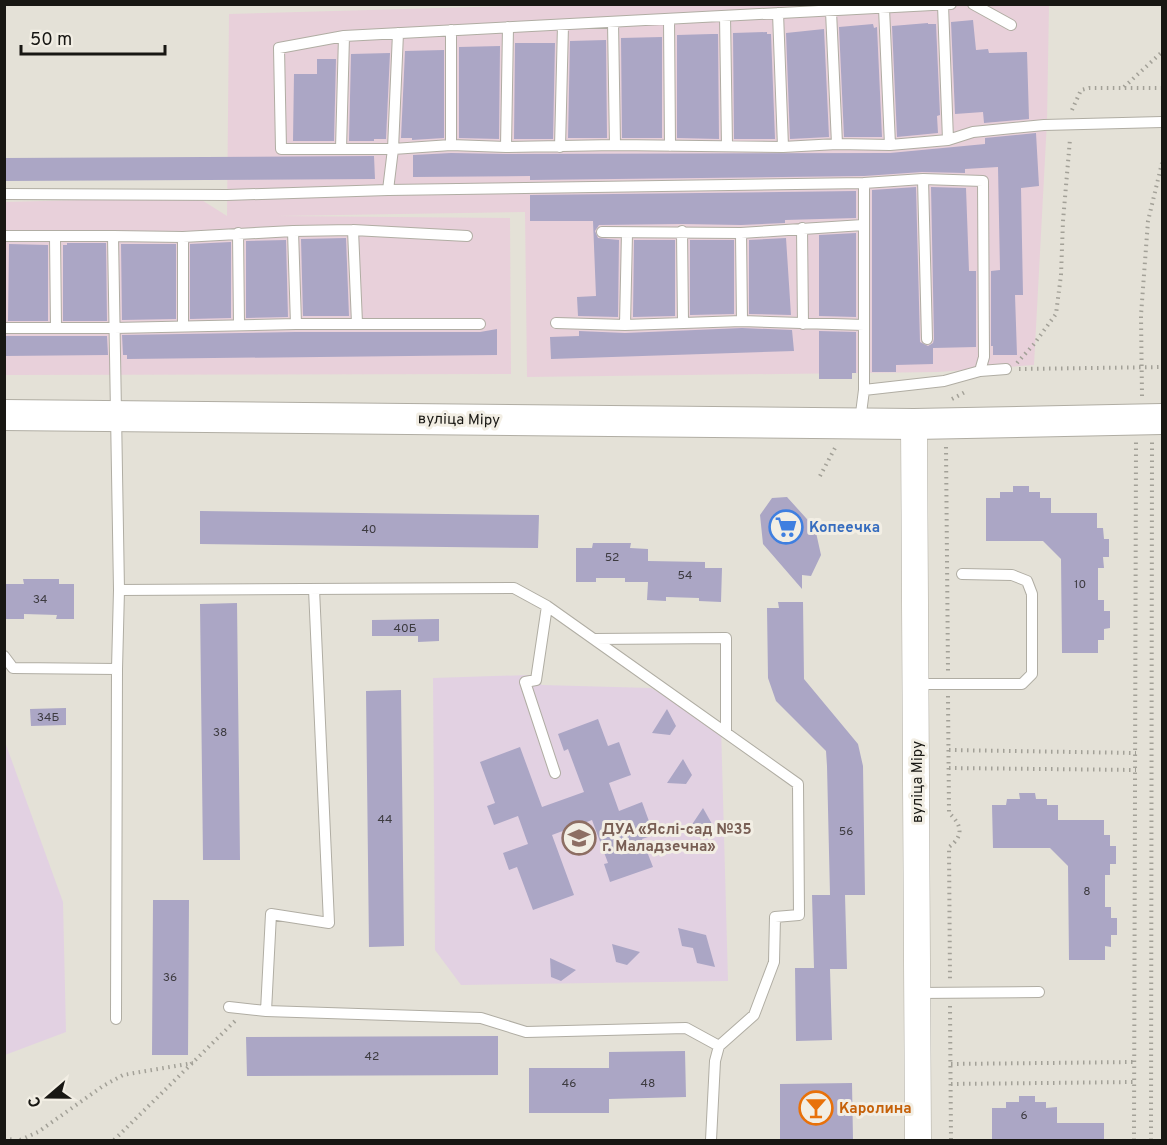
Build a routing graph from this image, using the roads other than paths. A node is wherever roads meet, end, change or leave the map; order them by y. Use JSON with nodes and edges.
{"nodes":[{"id":1,"x":951,"y":4,"type":"edge"},
{"id":2,"x":973,"y":4,"type":"edge"},
{"id":3,"x":943,"y":5,"type":"edge"},
{"id":4,"x":884,"y":8,"type":"junction"},
{"id":5,"x":831,"y":11,"type":"junction"},
{"id":6,"x":778,"y":14,"type":"junction"},
{"id":7,"x":725,"y":16,"type":"junction"},
{"id":8,"x":669,"y":19,"type":"junction"},
{"id":9,"x":613,"y":22,"type":"junction"},
{"id":10,"x":563,"y":25,"type":"junction"},
{"id":11,"x":1011,"y":26,"type":"dead end"},
{"id":12,"x":508,"y":27,"type":"junction"},
{"id":13,"x":451,"y":30,"type":"junction"},
{"id":14,"x":398,"y":33,"type":"junction"},
{"id":15,"x":344,"y":36,"type":"junction"},
{"id":16,"x":1162,"y":122,"type":"edge"},
{"id":17,"x":948,"y":140,"type":"junction"},
{"id":18,"x":837,"y":144,"type":"junction"},
{"id":19,"x":451,"y":145,"type":"junction"},
{"id":20,"x":615,"y":145,"type":"junction"},
{"id":21,"x":890,"y":145,"type":"junction"},
{"id":22,"x":670,"y":146,"type":"junction"},
{"id":23,"x":727,"y":146,"type":"junction"},
{"id":24,"x":506,"y":147,"type":"junction"},
{"id":25,"x":560,"y":147,"type":"junction"},
{"id":26,"x":783,"y":147,"type":"junction"},
{"id":27,"x":341,"y":149,"type":"junction"},
{"id":28,"x":393,"y":149,"type":"junction"},
{"id":29,"x":923,"y":179,"type":"junction"},
{"id":30,"x":864,"y":183,"type":"junction"},
{"id":31,"x":388,"y":190,"type":"junction"},
{"id":32,"x":4,"y":194,"type":"edge"},
{"id":33,"x":863,"y":225,"type":"junction"},
{"id":34,"x":802,"y":228,"type":"junction"},
{"id":35,"x":353,"y":230,"type":"junction"},
{"id":36,"x":293,"y":231,"type":"junction"},
{"id":37,"x":682,"y":231,"type":"junction"},
{"id":38,"x":602,"y":232,"type":"dead end"},
{"id":39,"x":238,"y":233,"type":"junction"},
{"id":40,"x":627,"y":233,"type":"junction"},
{"id":41,"x":741,"y":233,"type":"junction"},
{"id":42,"x":4,"y":236,"type":"edge"},
{"id":43,"x":113,"y":236,"type":"junction"},
{"id":44,"x":467,"y":236,"type":"dead end"},
{"id":45,"x":55,"y":237,"type":"junction"},
{"id":46,"x":183,"y":237,"type":"junction"},
{"id":47,"x":683,"y":321,"type":"junction"},
{"id":48,"x":742,"y":321,"type":"junction"},
{"id":49,"x":357,"y":323,"type":"junction"},
{"id":50,"x":556,"y":323,"type":"dead end"},
{"id":51,"x":239,"y":324,"type":"junction"},
{"id":52,"x":296,"y":324,"type":"junction"},
{"id":53,"x":480,"y":324,"type":"dead end"},
{"id":54,"x":803,"y":324,"type":"junction"},
{"id":55,"x":625,"y":325,"type":"junction"},
{"id":56,"x":864,"y":325,"type":"junction"},
{"id":57,"x":183,"y":326,"type":"junction"},
{"id":58,"x":56,"y":327,"type":"junction"},
{"id":59,"x":4,"y":328,"type":"edge"},
{"id":60,"x":114,"y":328,"type":"junction"},
{"id":61,"x":927,"y":339,"type":"dead end"},
{"id":62,"x":1006,"y":369,"type":"road end"},
{"id":63,"x":980,"y":371,"type":"junction"},
{"id":64,"x":864,"y":390,"type":"junction"},
{"id":65,"x":4,"y":415,"type":"edge"},
{"id":66,"x":117,"y":416,"type":"junction"},
{"id":67,"x":1152,"y":419,"type":"edge"},
{"id":68,"x":860,"y":423,"type":"junction"},
{"id":69,"x":914,"y":424,"type":"junction"},
{"id":70,"x":962,"y":574,"type":"dead end"},
{"id":71,"x":314,"y":589,"type":"junction"},
{"id":72,"x":119,"y":590,"type":"junction"},
{"id":73,"x":547,"y":606,"type":"junction"},
{"id":74,"x":593,"y":639,"type":"junction"},
{"id":75,"x":6,"y":662,"type":"edge"},
{"id":76,"x":117,"y":669,"type":"junction"},
{"id":77,"x":917,"y":684,"type":"junction"},
{"id":78,"x":726,"y":733,"type":"junction"},
{"id":79,"x":555,"y":773,"type":"dead end"},
{"id":80,"x":1039,"y":992,"type":"dead end"},
{"id":81,"x":917,"y":993,"type":"junction"},
{"id":82,"x":229,"y":1007,"type":"dead end"},
{"id":83,"x":266,"y":1011,"type":"junction"},
{"id":84,"x":116,"y":1020,"type":"dead end"},
{"id":85,"x":719,"y":1046,"type":"junction"},
{"id":86,"x":711,"y":1140,"type":"edge"},
{"id":87,"x":918,"y":1140,"type":"edge"}],
"edges":[{"from":1,"to":3,"type":"lane"},
{"from":2,"to":11,"type":"lane"},
{"from":3,"to":4,"type":"lane"},
{"from":3,"to":17,"type":"lane"},
{"from":4,"to":5,"type":"lane"},
{"from":4,"to":21,"type":"lane"},
{"from":5,"to":6,"type":"lane"},
{"from":5,"to":18,"type":"lane"},
{"from":6,"to":7,"type":"lane"},
{"from":6,"to":26,"type":"lane"},
{"from":7,"to":8,"type":"lane"},
{"from":7,"to":23,"type":"lane"},
{"from":8,"to":9,"type":"lane"},
{"from":8,"to":22,"type":"lane"},
{"from":9,"to":10,"type":"lane"},
{"from":9,"to":20,"type":"lane"},
{"from":10,"to":12,"type":"lane"},
{"from":10,"to":25,"type":"lane"},
{"from":12,"to":13,"type":"lane"},
{"from":12,"to":24,"type":"lane"},
{"from":13,"to":14,"type":"lane"},
{"from":13,"to":19,"type":"lane"},
{"from":14,"to":15,"type":"lane"},
{"from":14,"to":28,"type":"lane"},
{"from":15,"to":27,"type":"lane"},
{"from":15,"to":27,"type":"lane"},
{"from":16,"to":17,"type":"lane"},
{"from":17,"to":21,"type":"lane"},
{"from":18,"to":21,"type":"lane"},
{"from":18,"to":26,"type":"lane"},
{"from":19,"to":24,"type":"lane"},
{"from":19,"to":28,"type":"lane"},
{"from":20,"to":22,"type":"lane"},
{"from":20,"to":25,"type":"lane"},
{"from":22,"to":23,"type":"lane"},
{"from":23,"to":26,"type":"lane"},
{"from":24,"to":25,"type":"lane"},
{"from":27,"to":28,"type":"lane"},
{"from":28,"to":31,"type":"lane"},
{"from":29,"to":30,"type":"lane"},
{"from":29,"to":61,"type":"lane"},
{"from":29,"to":63,"type":"lane"},
{"from":30,"to":31,"type":"lane"},
{"from":30,"to":33,"type":"lane"},
{"from":31,"to":32,"type":"lane"},
{"from":33,"to":34,"type":"lane"},
{"from":33,"to":56,"type":"lane"},
{"from":34,"to":41,"type":"lane"},
{"from":34,"to":54,"type":"lane"},
{"from":35,"to":36,"type":"lane"},
{"from":35,"to":44,"type":"lane"},
{"from":35,"to":49,"type":"lane"},
{"from":36,"to":39,"type":"lane"},
{"from":36,"to":52,"type":"lane"},
{"from":37,"to":40,"type":"lane"},
{"from":37,"to":41,"type":"lane"},
{"from":37,"to":47,"type":"lane"},
{"from":38,"to":40,"type":"lane"},
{"from":39,"to":46,"type":"lane"},
{"from":39,"to":51,"type":"lane"},
{"from":40,"to":55,"type":"lane"},
{"from":41,"to":48,"type":"lane"},
{"from":42,"to":45,"type":"lane"},
{"from":43,"to":45,"type":"lane"},
{"from":43,"to":46,"type":"lane"},
{"from":43,"to":60,"type":"lane"},
{"from":45,"to":58,"type":"lane"},
{"from":46,"to":57,"type":"lane"},
{"from":47,"to":48,"type":"lane"},
{"from":47,"to":55,"type":"lane"},
{"from":48,"to":54,"type":"lane"},
{"from":49,"to":52,"type":"lane"},
{"from":49,"to":53,"type":"lane"},
{"from":50,"to":55,"type":"lane"},
{"from":51,"to":52,"type":"lane"},
{"from":51,"to":57,"type":"lane"},
{"from":54,"to":56,"type":"lane"},
{"from":56,"to":64,"type":"lane"},
{"from":57,"to":60,"type":"lane"},
{"from":58,"to":59,"type":"lane"},
{"from":58,"to":60,"type":"lane"},
{"from":60,"to":66,"type":"lane"},
{"from":62,"to":63,"type":"lane"},
{"from":63,"to":64,"type":"lane"},
{"from":64,"to":68,"type":"lane"},
{"from":65,"to":66,"type":"main road","name":"вуліца Міру"},
{"from":66,"to":68,"type":"main road","name":"вуліца Міру"},
{"from":66,"to":72,"type":"lane"},
{"from":67,"to":69,"type":"main road","name":"вуліца Міру"},
{"from":68,"to":69,"type":"main road","name":"вуліца Міру"},
{"from":69,"to":77,"type":"street","name":"вуліца Міру"},
{"from":70,"to":77,"type":"lane"},
{"from":71,"to":72,"type":"lane"},
{"from":71,"to":73,"type":"lane"},
{"from":71,"to":83,"type":"lane"},
{"from":72,"to":76,"type":"lane"},
{"from":73,"to":74,"type":"lane"},
{"from":73,"to":79,"type":"lane"},
{"from":74,"to":78,"type":"lane"},
{"from":74,"to":78,"type":"lane"},
{"from":75,"to":76,"type":"lane"},
{"from":76,"to":84,"type":"lane"},
{"from":77,"to":81,"type":"street","name":"вуліца Міру"},
{"from":78,"to":85,"type":"lane"},
{"from":80,"to":81,"type":"lane"},
{"from":81,"to":87,"type":"street","name":"вуліца Міру"},
{"from":82,"to":83,"type":"lane"},
{"from":83,"to":85,"type":"lane"},
{"from":85,"to":86,"type":"lane"}]}
